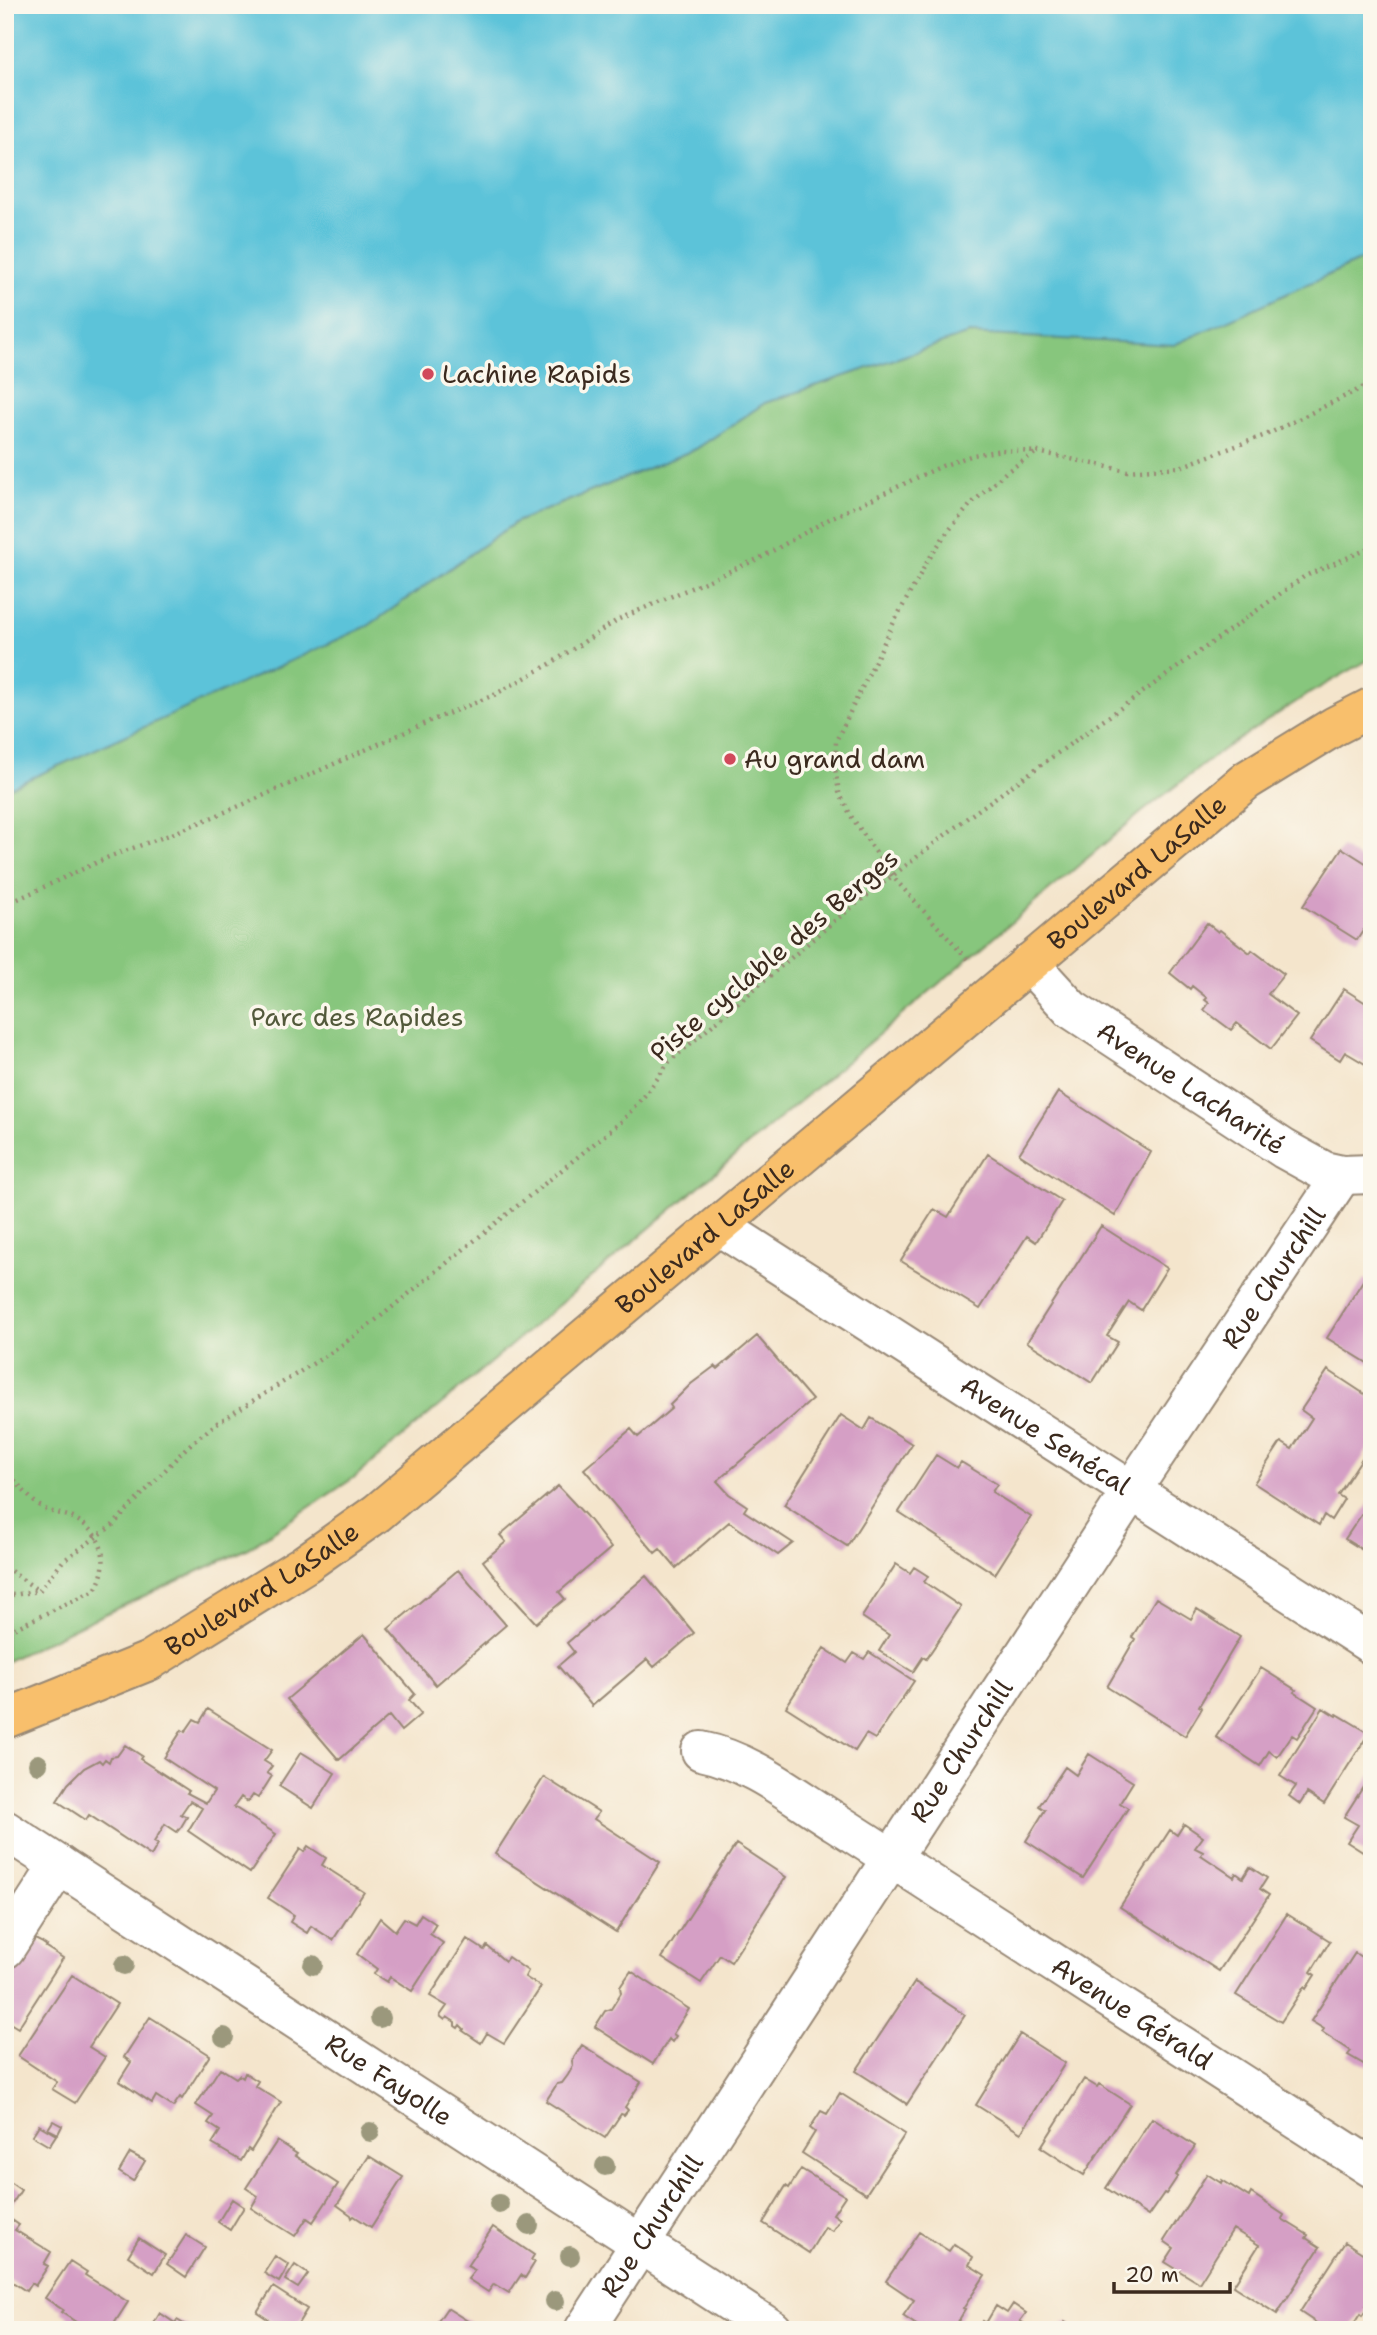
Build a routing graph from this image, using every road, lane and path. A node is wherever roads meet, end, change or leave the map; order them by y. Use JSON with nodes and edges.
{"nodes":[{"id":1,"x":1372,"y":383,"type":"edge"},
{"id":2,"x":1038,"y":452,"type":"junction"},
{"id":3,"x":1372,"y":547,"type":"edge"},
{"id":4,"x":1372,"y":707,"type":"edge"},
{"id":5,"x":893,"y":877,"type":"junction"},
{"id":6,"x":5,"y":905,"type":"edge"},
{"id":7,"x":967,"y":959,"type":"dead end"},
{"id":8,"x":1029,"y":963,"type":"junction"},
{"id":9,"x":1357,"y":1175,"type":"edge"},
{"id":10,"x":719,"y":1226,"type":"junction"},
{"id":11,"x":5,"y":1470,"type":"edge"},
{"id":12,"x":1131,"y":1492,"type":"junction"},
{"id":13,"x":96,"y":1538,"type":"junction"},
{"id":14,"x":5,"y":1567,"type":"edge"},
{"id":15,"x":39,"y":1591,"type":"junction"},
{"id":16,"x":5,"y":1597,"type":"edge"},
{"id":17,"x":5,"y":1633,"type":"edge"},
{"id":18,"x":1372,"y":1645,"type":"edge"},
{"id":19,"x":5,"y":1719,"type":"edge"},
{"id":20,"x":701,"y":1751,"type":"dead end"},
{"id":21,"x":5,"y":1830,"type":"edge"},
{"id":22,"x":892,"y":1860,"type":"junction"},
{"id":23,"x":59,"y":1865,"type":"junction"},
{"id":24,"x":5,"y":1949,"type":"edge"},
{"id":25,"x":1372,"y":2168,"type":"edge"},
{"id":26,"x":640,"y":2244,"type":"junction"},
{"id":27,"x":584,"y":2330,"type":"edge"},
{"id":28,"x":773,"y":2330,"type":"edge"}],
"edges":[{"from":1,"to":2,"type":"path"},
{"from":2,"to":5,"type":"path"},
{"from":2,"to":6,"type":"path"},
{"from":3,"to":5,"type":"path","name":"Piste cyclable des Berges"},
{"from":4,"to":8,"type":"main road","name":"Boulevard LaSalle"},
{"from":5,"to":7,"type":"path"},
{"from":5,"to":13,"type":"path","name":"Piste cyclable des Berges"},
{"from":8,"to":9,"type":"street","name":"Avenue Lacharité"},
{"from":8,"to":10,"type":"main road","name":"Boulevard LaSalle"},
{"from":9,"to":12,"type":"street","name":"Rue Churchill"},
{"from":10,"to":12,"type":"street","name":"Avenue Senécal"},
{"from":10,"to":19,"type":"main road","name":"Boulevard LaSalle"},
{"from":11,"to":13,"type":"path"},
{"from":12,"to":18,"type":"street","name":"Avenue Senécal"},
{"from":12,"to":22,"type":"street","name":"Rue Churchill"},
{"from":13,"to":15,"type":"path","name":"Piste cyclable des Berges"},
{"from":13,"to":17,"type":"path"},
{"from":14,"to":15,"type":"path"},
{"from":15,"to":16,"type":"path"},
{"from":20,"to":22,"type":"street","name":"Avenue Gérald"},
{"from":21,"to":23,"type":"street","name":"Rue Fayolle"},
{"from":22,"to":25,"type":"street","name":"Avenue Gérald"},
{"from":22,"to":26,"type":"street","name":"Rue Churchill"},
{"from":23,"to":24,"type":"street"},
{"from":23,"to":26,"type":"street","name":"Rue Fayolle"},
{"from":26,"to":27,"type":"street","name":"Rue Churchill"},
{"from":26,"to":28,"type":"street","name":"Rue Fayolle"}]}
